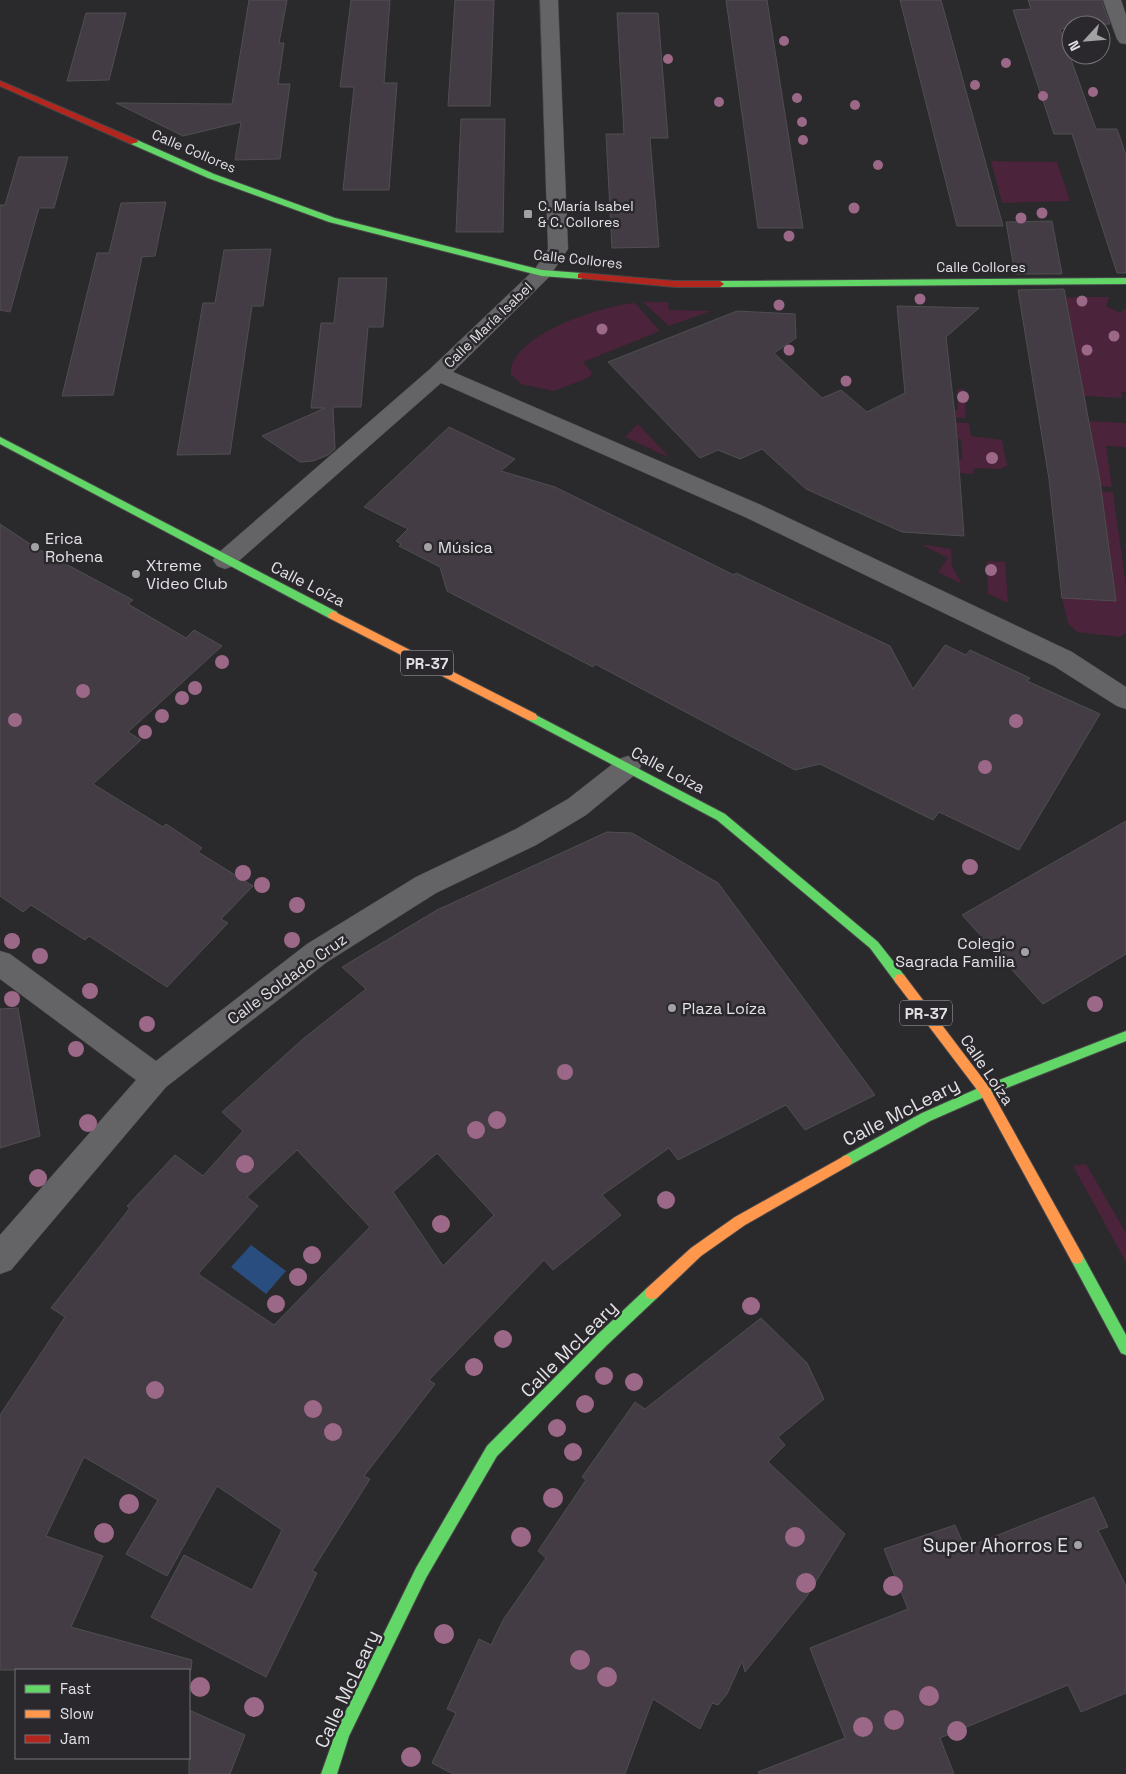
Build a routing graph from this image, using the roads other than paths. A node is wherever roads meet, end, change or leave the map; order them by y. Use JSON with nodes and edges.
{"nodes":[{"id":1,"x":549,"y":0,"type":"edge"},
{"id":2,"x":1112,"y":0,"type":"edge"},
{"id":3,"x":1126,"y":39,"type":"edge"},
{"id":4,"x":0,"y":83,"type":"edge"},
{"id":5,"x":542,"y":273,"type":"junction"},
{"id":6,"x":1126,"y":281,"type":"edge"},
{"id":7,"x":438,"y":374,"type":"junction"},
{"id":8,"x":0,"y":440,"type":"edge"},
{"id":9,"x":225,"y":560,"type":"junction"},
{"id":10,"x":1126,"y":699,"type":"edge"},
{"id":11,"x":628,"y":766,"type":"junction"},
{"id":12,"x":0,"y":963,"type":"edge"},
{"id":13,"x":1126,"y":1036,"type":"edge"},
{"id":14,"x":156,"y":1078,"type":"junction"},
{"id":15,"x":985,"y":1090,"type":"junction"},
{"id":16,"x":0,"y":1259,"type":"edge"},
{"id":17,"x":1126,"y":1348,"type":"edge"},
{"id":18,"x":329,"y":1774,"type":"edge"}],
"edges":[{"from":1,"to":5,"type":"street","name":"Calle María Isabel"},
{"from":2,"to":3,"type":"street"},
{"from":4,"to":5,"type":"street","name":"Calle Collores"},
{"from":5,"to":6,"type":"street","name":"Calle Collores"},
{"from":5,"to":7,"type":"street","name":"Calle María Isabel"},
{"from":7,"to":9,"type":"street","name":"Calle María Isabel"},
{"from":7,"to":10,"type":"street"},
{"from":8,"to":9,"type":"street","name":"Calle Loíza","number":"PR-37"},
{"from":9,"to":11,"type":"street","name":"Calle Loíza","number":"PR-37"},
{"from":11,"to":14,"type":"street","name":"Calle Soldado Cruz"},
{"from":11,"to":15,"type":"street","name":"Calle Loíza","number":"PR-37"},
{"from":12,"to":14,"type":"street"},
{"from":13,"to":15,"type":"street","name":"Calle McLeary"},
{"from":14,"to":16,"type":"street","name":"Calle Soldado Cruz"},
{"from":15,"to":17,"type":"street","name":"Calle Loíza","number":"PR-37"},
{"from":15,"to":18,"type":"street","name":"Calle McLeary"}]}
